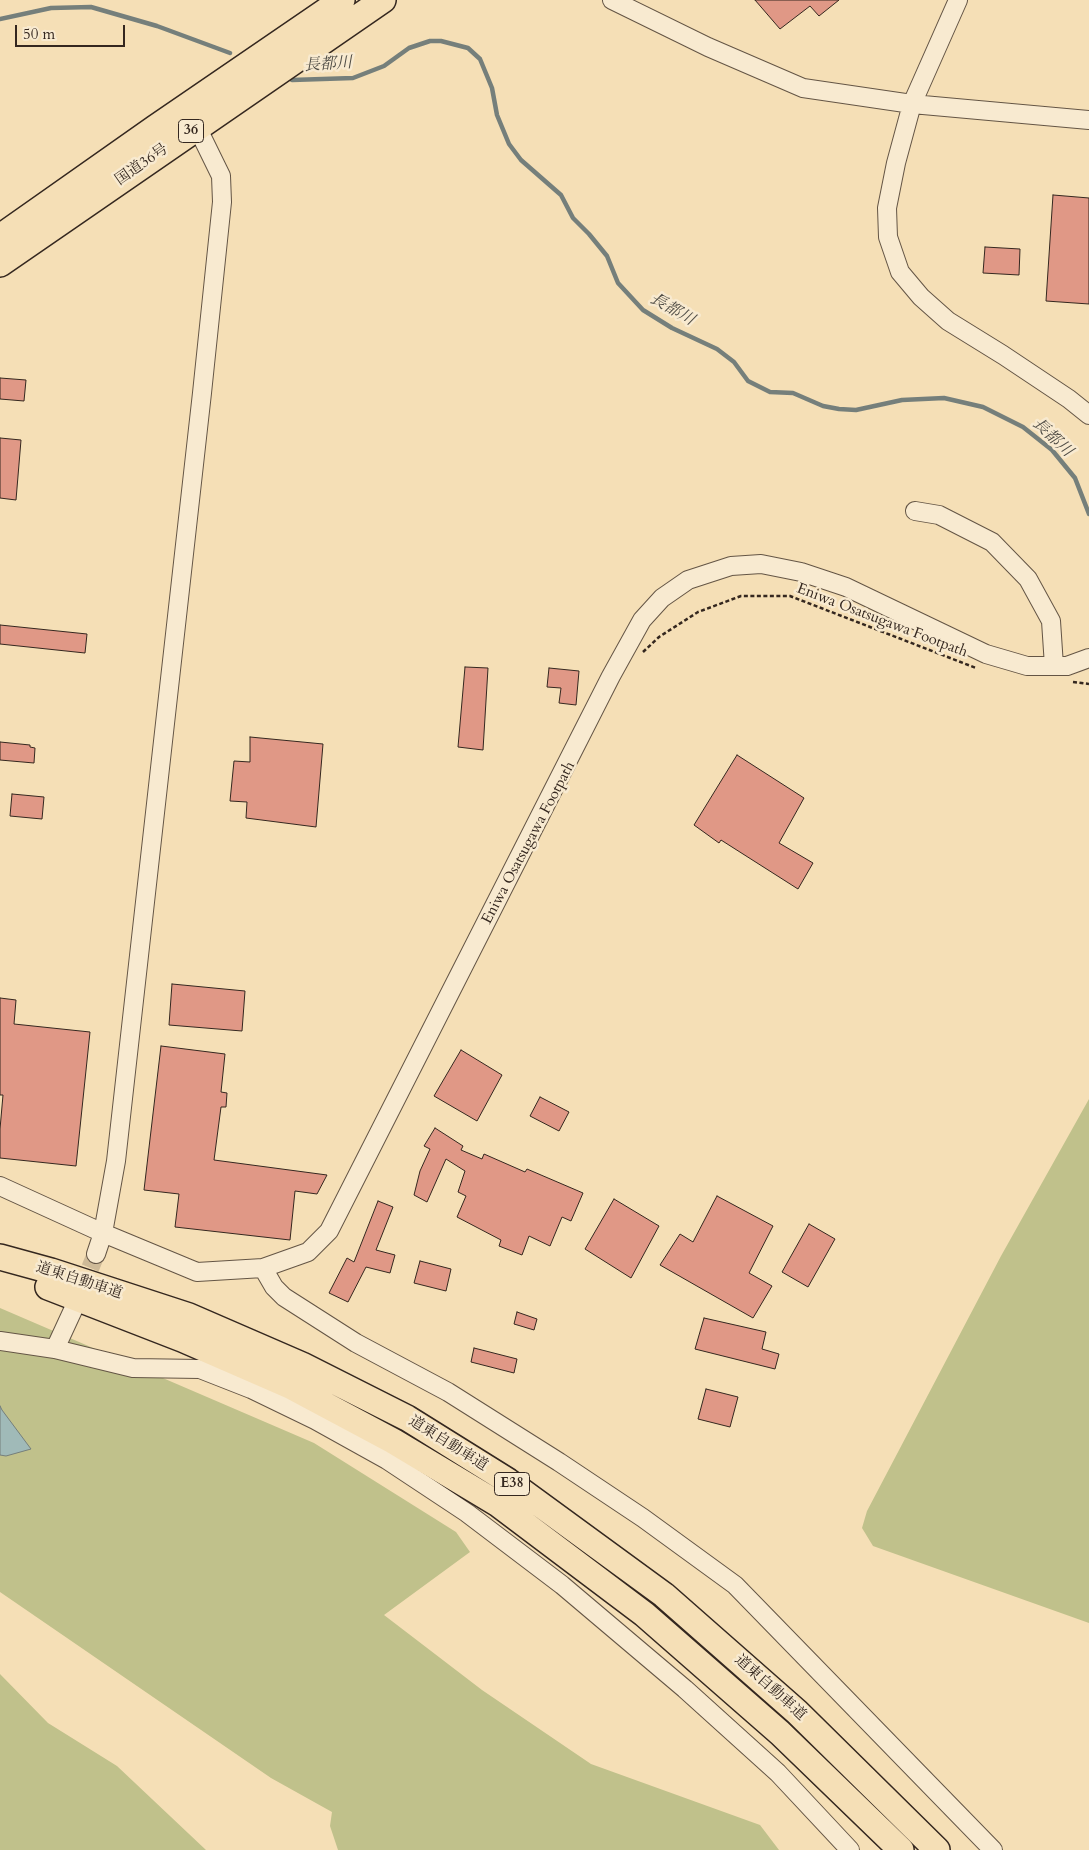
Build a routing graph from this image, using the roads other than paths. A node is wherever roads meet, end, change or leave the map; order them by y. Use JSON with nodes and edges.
{"nodes":[{"id":1,"x":342,"y":0,"type":"edge"},
{"id":2,"x":383,"y":0,"type":"edge"},
{"id":3,"x":612,"y":0,"type":"edge"},
{"id":4,"x":958,"y":0,"type":"edge"},
{"id":5,"x":912,"y":104,"type":"junction"},
{"id":6,"x":1089,"y":120,"type":"edge"},
{"id":7,"x":197,"y":127,"type":"junction"},
{"id":8,"x":0,"y":237,"type":"edge"},
{"id":9,"x":0,"y":264,"type":"edge"},
{"id":10,"x":1089,"y":415,"type":"edge"},
{"id":11,"x":915,"y":511,"type":"dead end"},
{"id":12,"x":1089,"y":658,"type":"edge"},
{"id":13,"x":1054,"y":666,"type":"junction"},
{"id":14,"x":0,"y":1186,"type":"edge"},
{"id":15,"x":103,"y":1233,"type":"junction"},
{"id":16,"x":96,"y":1254,"type":"tunnel mouth"},
{"id":17,"x":0,"y":1257,"type":"edge"},
{"id":18,"x":263,"y":1268,"type":"junction"},
{"id":19,"x":0,"y":1272,"type":"edge"},
{"id":20,"x":73,"y":1310,"type":"tunnel mouth"},
{"id":21,"x":0,"y":1340,"type":"edge"},
{"id":22,"x":54,"y":1349,"type":"junction"},
{"id":23,"x":850,"y":1850,"type":"edge"},
{"id":24,"x":901,"y":1850,"type":"edge"},
{"id":25,"x":936,"y":1850,"type":"edge"},
{"id":26,"x":993,"y":1850,"type":"edge"}],
"edges":[{"from":1,"to":8,"type":"highway","name":"国道36号","number":"36"},
{"from":2,"to":7,"type":"highway","name":"国道36号","number":"36"},
{"from":3,"to":5,"type":"street"},
{"from":4,"to":5,"type":"street"},
{"from":5,"to":6,"type":"street"},
{"from":5,"to":10,"type":"street"},
{"from":7,"to":9,"type":"highway","name":"国道36号","number":"36"},
{"from":7,"to":15,"type":"street"},
{"from":11,"to":13,"type":"street"},
{"from":12,"to":13,"type":"street"},
{"from":13,"to":18,"type":"street"},
{"from":14,"to":15,"type":"street"},
{"from":15,"to":16,"type":"street"},
{"from":15,"to":18,"type":"street"},
{"from":17,"to":25,"type":"highway","name":"道東自動車道","number":"E38"},
{"from":18,"to":26,"type":"street"},
{"from":19,"to":24,"type":"highway","name":"道東自動車道","number":"E38"},
{"from":20,"to":22,"type":"street"},
{"from":21,"to":22,"type":"street"},
{"from":22,"to":23,"type":"street"}]}
